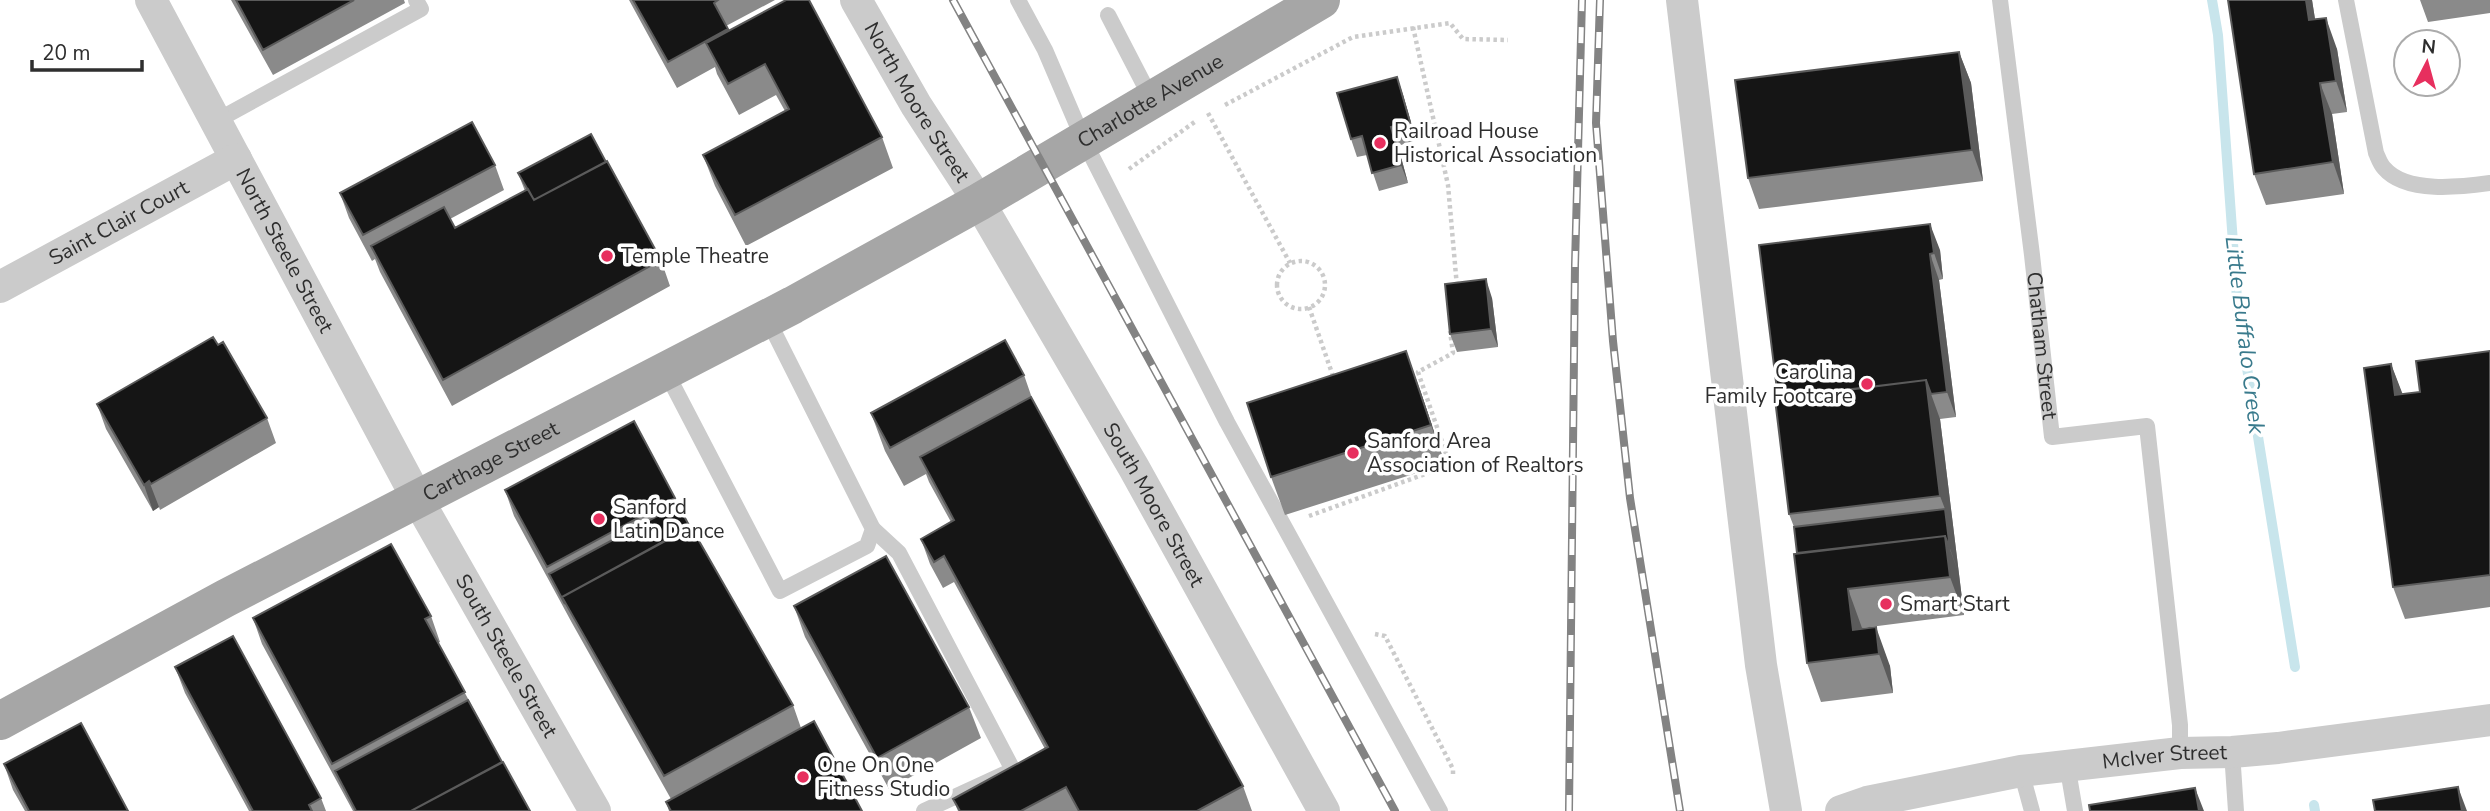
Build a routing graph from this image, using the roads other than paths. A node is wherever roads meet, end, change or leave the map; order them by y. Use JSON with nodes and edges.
{"nodes":[{"id":1,"x":151,"y":0,"type":"edge"},
{"id":2,"x":416,"y":0,"type":"edge"},
{"id":3,"x":856,"y":0,"type":"edge"},
{"id":4,"x":1018,"y":0,"type":"edge"},
{"id":5,"x":1321,"y":0,"type":"edge"},
{"id":6,"x":1682,"y":0,"type":"edge"},
{"id":7,"x":2000,"y":0,"type":"edge"},
{"id":8,"x":2346,"y":0,"type":"edge"},
{"id":9,"x":1108,"y":15,"type":"dead end"},
{"id":10,"x":1152,"y":100,"type":"junction"},
{"id":11,"x":216,"y":121,"type":"junction"},
{"id":12,"x":1084,"y":141,"type":"junction"},
{"id":13,"x":236,"y":159,"type":"junction"},
{"id":14,"x":2490,"y":183,"type":"edge"},
{"id":15,"x":979,"y":202,"type":"junction"},
{"id":16,"x":0,"y":287,"type":"edge"},
{"id":17,"x":767,"y":318,"type":"junction"},
{"id":18,"x":665,"y":371,"type":"junction"},
{"id":19,"x":418,"y":500,"type":"junction"},
{"id":20,"x":873,"y":529,"type":"junction"},
{"id":21,"x":2490,"y":720,"type":"edge"},
{"id":22,"x":0,"y":721,"type":"edge"},
{"id":23,"x":2180,"y":752,"type":"junction"},
{"id":24,"x":2232,"y":752,"type":"junction"},
{"id":25,"x":2067,"y":764,"type":"junction"},
{"id":26,"x":2021,"y":771,"type":"junction"},
{"id":27,"x":595,"y":811,"type":"edge"},
{"id":28,"x":924,"y":811,"type":"edge"},
{"id":29,"x":1324,"y":811,"type":"edge"},
{"id":30,"x":1440,"y":811,"type":"edge"},
{"id":31,"x":1786,"y":811,"type":"edge"},
{"id":32,"x":1841,"y":811,"type":"edge"},
{"id":33,"x":2032,"y":811,"type":"edge"},
{"id":34,"x":2075,"y":811,"type":"edge"},
{"id":35,"x":2236,"y":811,"type":"edge"}],
"edges":[{"from":1,"to":11,"type":"street","name":"North Steele Street"},
{"from":2,"to":11,"type":"lane"},
{"from":3,"to":15,"type":"street","name":"North Moore Street"},
{"from":4,"to":12,"type":"lane"},
{"from":5,"to":10,"type":"main road","name":"Charlotte Avenue"},
{"from":6,"to":31,"type":"street"},
{"from":7,"to":23,"type":"lane","name":"Chatham Street"},
{"from":8,"to":14,"type":"lane"},
{"from":9,"to":10,"type":"lane"},
{"from":10,"to":12,"type":"main road","name":"Charlotte Avenue"},
{"from":11,"to":13,"type":"street","name":"North Steele Street"},
{"from":12,"to":15,"type":"main road","name":"Charlotte Avenue"},
{"from":12,"to":30,"type":"lane"},
{"from":13,"to":16,"type":"street","name":"Saint Clair Court"},
{"from":13,"to":19,"type":"street","name":"North Steele Street"},
{"from":15,"to":17,"type":"main road","name":"Carthage Street"},
{"from":15,"to":29,"type":"street","name":"South Moore Street"},
{"from":17,"to":18,"type":"main road","name":"Carthage Street"},
{"from":17,"to":20,"type":"lane"},
{"from":18,"to":19,"type":"main road","name":"Carthage Street"},
{"from":18,"to":20,"type":"lane"},
{"from":19,"to":22,"type":"main road","name":"Carthage Street"},
{"from":19,"to":27,"type":"street","name":"South Steele Street"},
{"from":20,"to":28,"type":"lane"},
{"from":21,"to":24,"type":"street","name":"McIver Street"},
{"from":23,"to":24,"type":"street","name":"McIver Street"},
{"from":23,"to":25,"type":"street","name":"McIver Street"},
{"from":24,"to":35,"type":"lane"},
{"from":25,"to":26,"type":"street","name":"McIver Street"},
{"from":25,"to":34,"type":"lane"},
{"from":26,"to":32,"type":"street","name":"McIver Street"},
{"from":26,"to":33,"type":"lane"}]}
